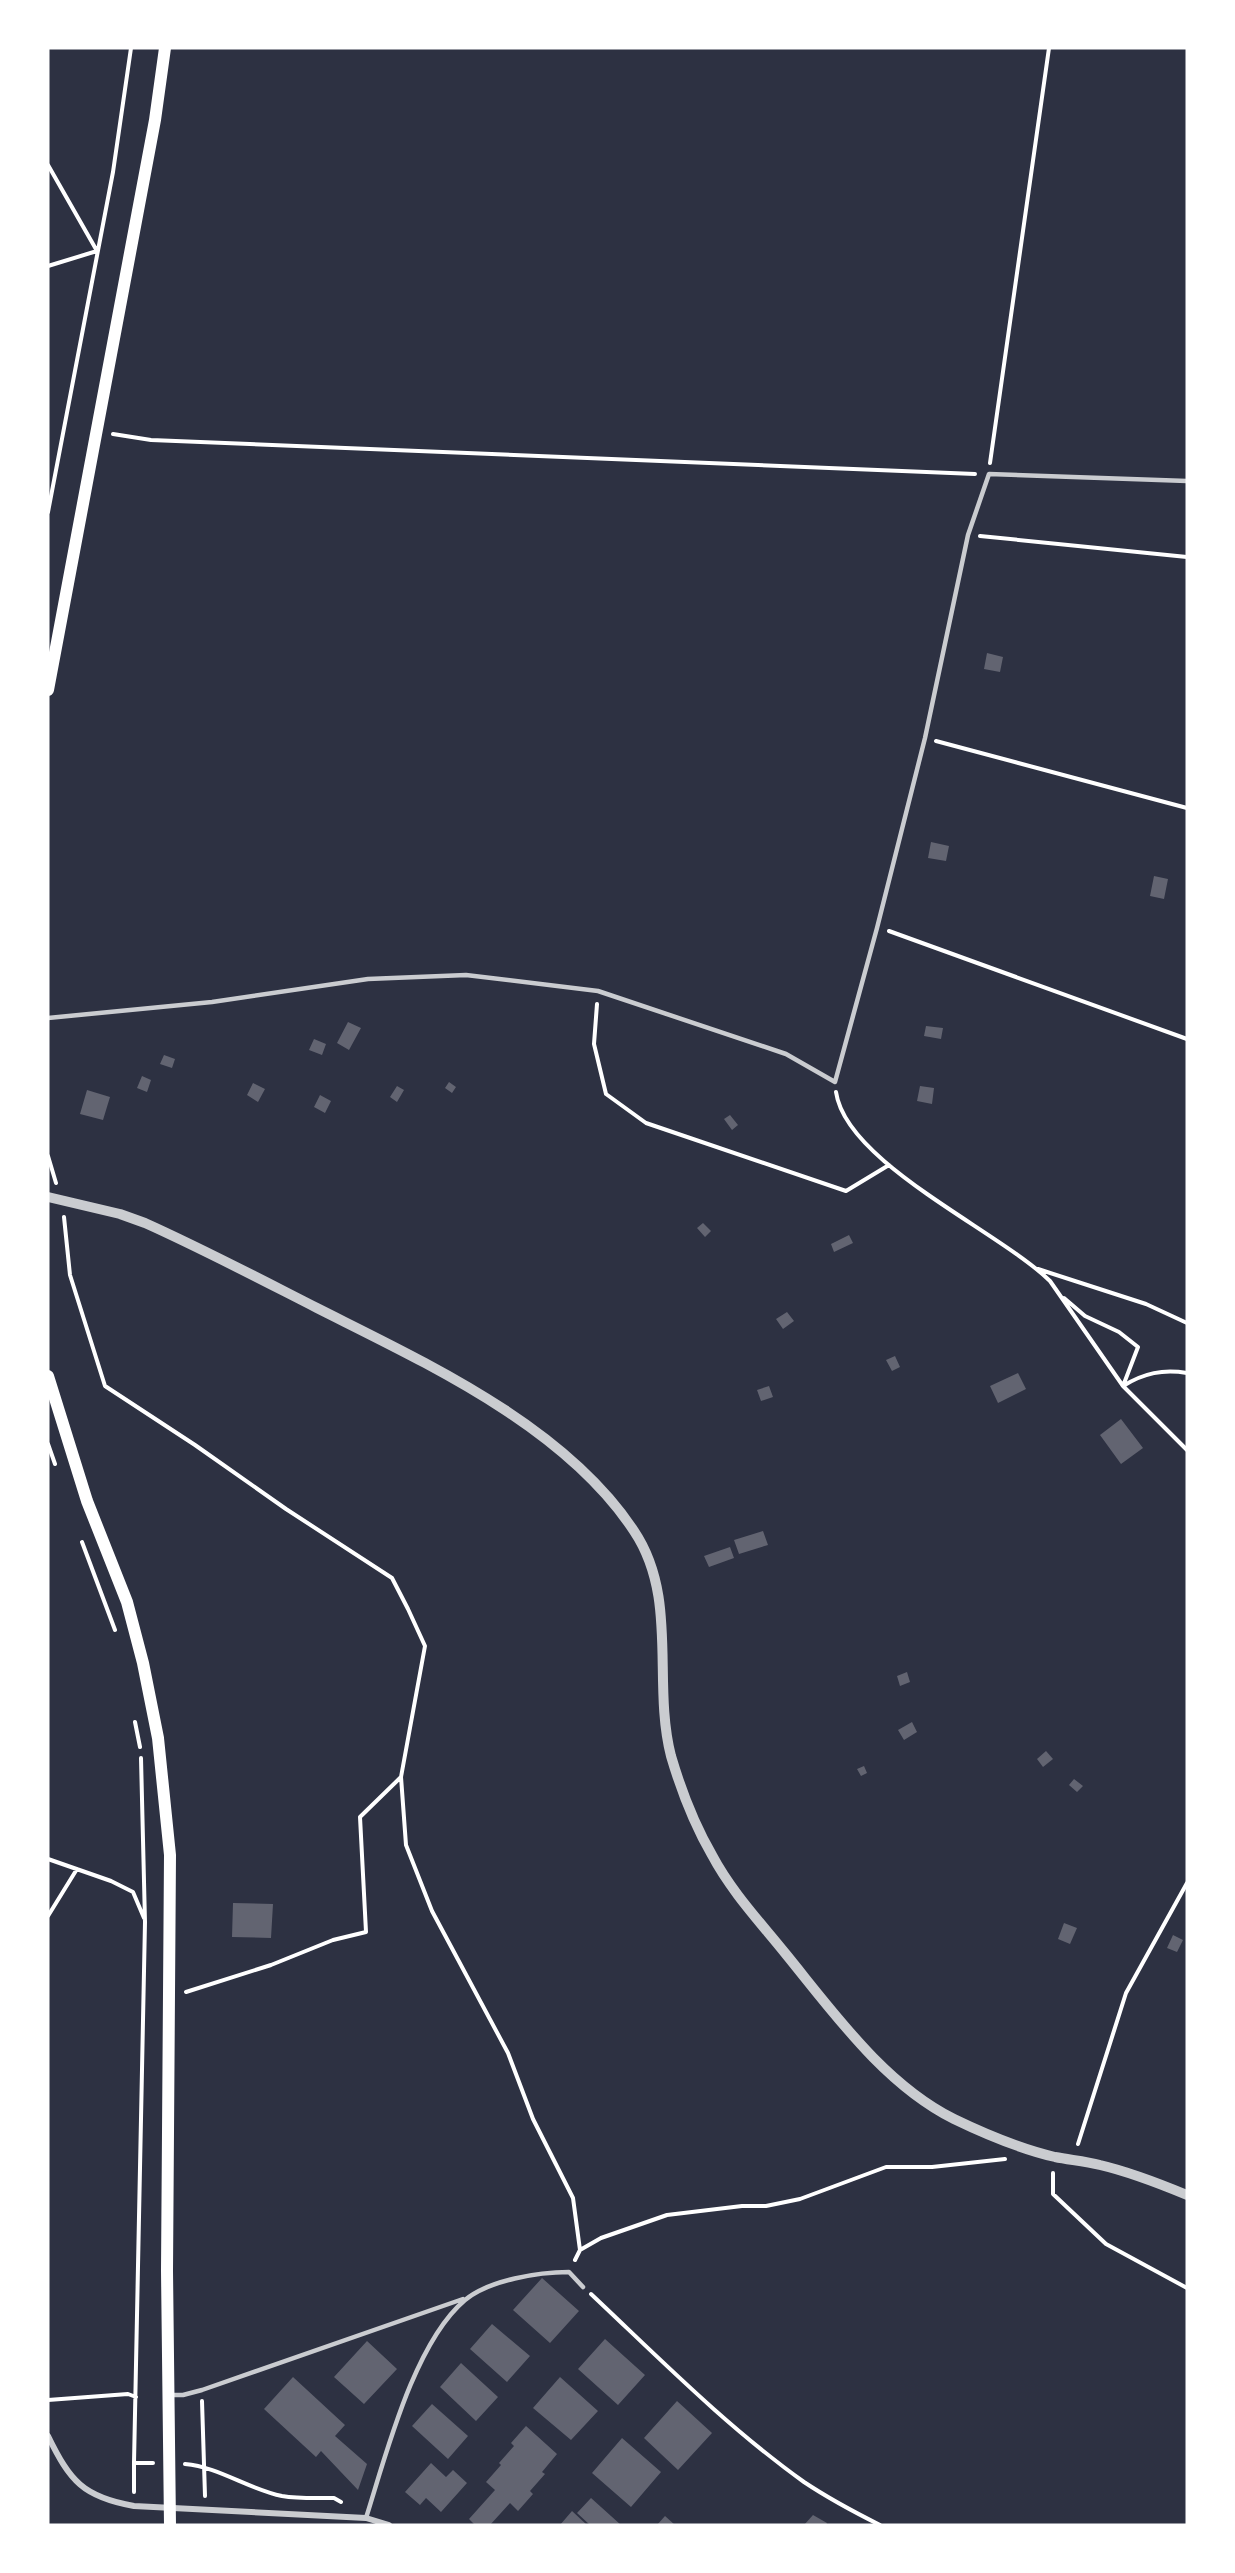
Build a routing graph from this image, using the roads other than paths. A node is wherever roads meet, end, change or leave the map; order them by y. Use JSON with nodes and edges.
{"nodes":[{"id":1,"x":165,"y":48,"type":"edge"},
{"id":2,"x":1187,"y":481,"type":"edge"},
{"id":3,"x":48,"y":690,"type":"edge"},
{"id":4,"x":48,"y":1018,"type":"edge"},
{"id":5,"x":48,"y":1197,"type":"edge"},
{"id":6,"x":48,"y":1376,"type":"edge"},
{"id":7,"x":1187,"y":2195,"type":"edge"},
{"id":8,"x":584,"y":2287,"type":"road end"},
{"id":9,"x":466,"y":2299,"type":"junction"},
{"id":10,"x":169,"y":2395,"type":"junction"},
{"id":11,"x":48,"y":2436,"type":"edge"},
{"id":12,"x":170,"y":2508,"type":"junction"},
{"id":13,"x":366,"y":2518,"type":"junction"},
{"id":14,"x":170,"y":2525,"type":"edge"},
{"id":15,"x":389,"y":2525,"type":"edge"}],
"edges":[{"from":1,"to":3,"type":"main road"},
{"from":2,"to":4,"type":"lane"},
{"from":5,"to":7,"type":"street"},
{"from":6,"to":10,"type":"main road"},
{"from":8,"to":9,"type":"lane"},
{"from":9,"to":10,"type":"lane"},
{"from":9,"to":13,"type":"lane"},
{"from":10,"to":12,"type":"main road"},
{"from":11,"to":12,"type":"street"},
{"from":12,"to":13,"type":"street"},
{"from":12,"to":14,"type":"main road"},
{"from":13,"to":15,"type":"street"}]}
